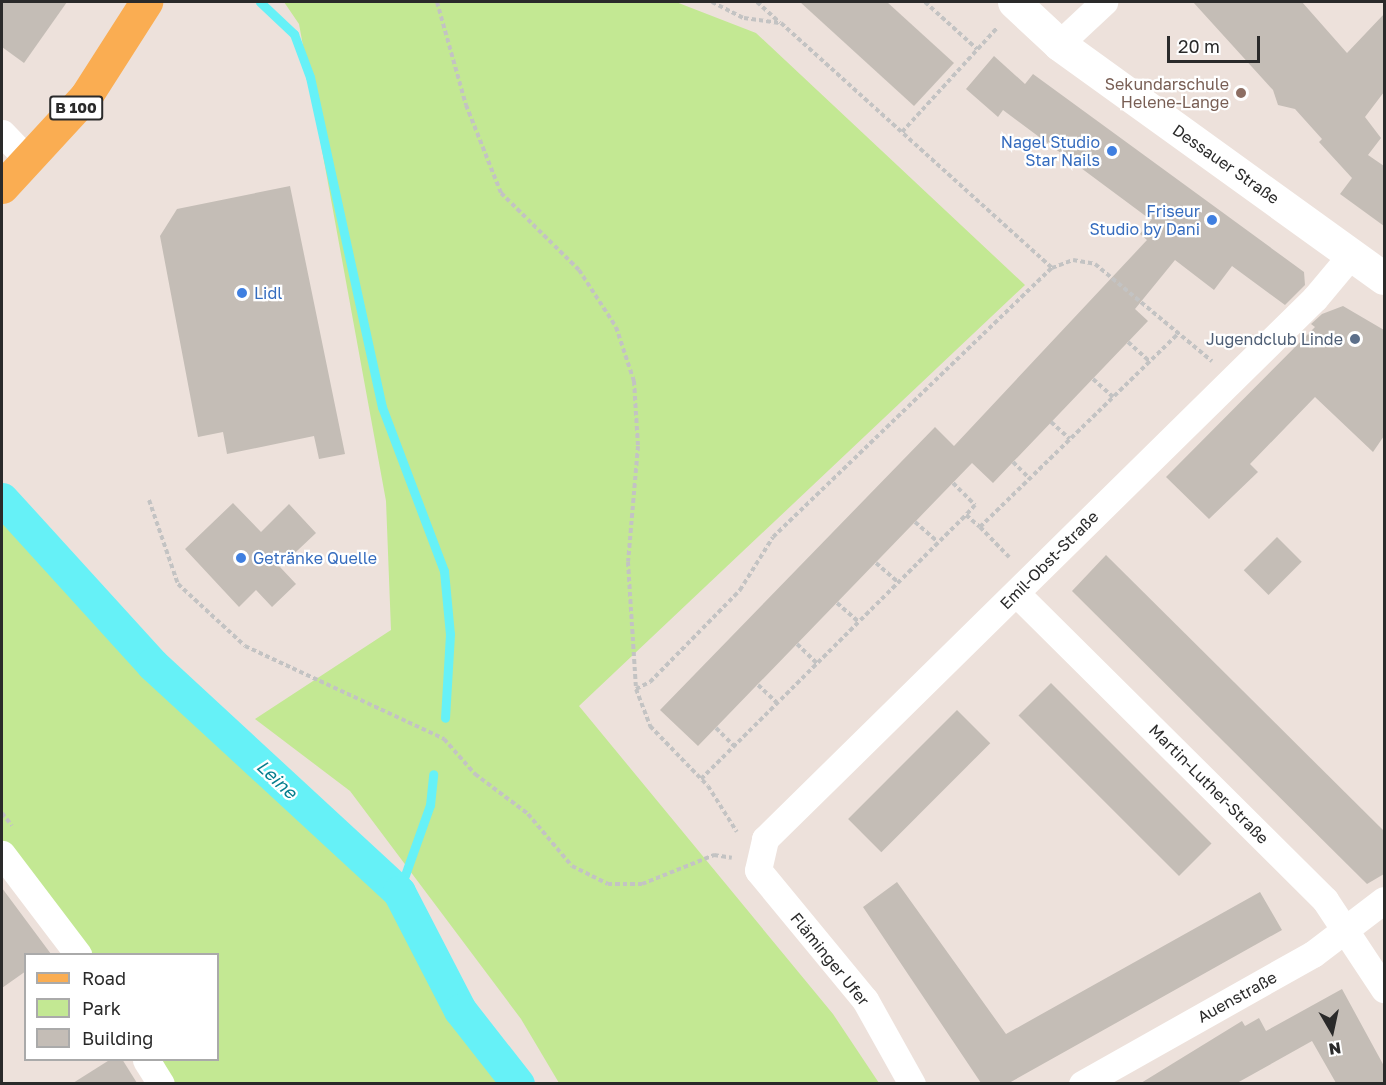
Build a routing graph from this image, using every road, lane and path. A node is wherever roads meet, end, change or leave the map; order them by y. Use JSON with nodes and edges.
{"nodes":[{"id":1,"x":146,"y":2,"type":"edge"},
{"id":2,"x":437,"y":2,"type":"edge"},
{"id":3,"x":712,"y":2,"type":"edge"},
{"id":4,"x":757,"y":2,"type":"edge"},
{"id":5,"x":925,"y":2,"type":"edge"},
{"id":6,"x":1104,"y":2,"type":"edge"},
{"id":7,"x":1016,"y":3,"type":"edge"},
{"id":8,"x":781,"y":23,"type":"junction"},
{"id":9,"x":1059,"y":44,"type":"junction"},
{"id":10,"x":977,"y":49,"type":"junction"},
{"id":11,"x":902,"y":132,"type":"junction"},
{"id":12,"x":2,"y":133,"type":"edge"},
{"id":13,"x":27,"y":160,"type":"junction"},
{"id":14,"x":2,"y":188,"type":"edge"},
{"id":15,"x":1351,"y":255,"type":"junction"},
{"id":16,"x":1052,"y":268,"type":"junction"},
{"id":17,"x":1384,"y":278,"type":"edge"},
{"id":18,"x":1179,"y":333,"type":"junction"},
{"id":19,"x":1128,"y":342,"type":"dead end"},
{"id":20,"x":1150,"y":362,"type":"junction"},
{"id":21,"x":1230,"y":376,"type":"junction"},
{"id":22,"x":1093,"y":379,"type":"dead end"},
{"id":23,"x":1113,"y":397,"type":"junction"},
{"id":24,"x":1051,"y":422,"type":"dead end"},
{"id":25,"x":1070,"y":439,"type":"junction"},
{"id":26,"x":1013,"y":462,"type":"dead end"},
{"id":27,"x":1029,"y":478,"type":"junction"},
{"id":28,"x":953,"y":483,"type":"dead end"},
{"id":29,"x":150,"y":500,"type":"dead end"},
{"id":30,"x":966,"y":515,"type":"junction"},
{"id":31,"x":915,"y":522,"type":"dead end"},
{"id":32,"x":980,"y":527,"type":"junction"},
{"id":33,"x":938,"y":543,"type":"junction"},
{"id":34,"x":876,"y":563,"type":"dead end"},
{"id":35,"x":898,"y":582,"type":"junction"},
{"id":36,"x":1024,"y":586,"type":"junction"},
{"id":37,"x":837,"y":603,"type":"dead end"},
{"id":38,"x":858,"y":621,"type":"junction"},
{"id":39,"x":797,"y":644,"type":"dead end"},
{"id":40,"x":817,"y":663,"type":"junction"},
{"id":41,"x":758,"y":685,"type":"dead end"},
{"id":42,"x":636,"y":689,"type":"junction"},
{"id":43,"x":777,"y":703,"type":"junction"},
{"id":44,"x":716,"y":728,"type":"dead end"},
{"id":45,"x":734,"y":746,"type":"junction"},
{"id":46,"x":701,"y":779,"type":"junction"},
{"id":47,"x":2,"y":854,"type":"edge"},
{"id":48,"x":759,"y":866,"type":"junction"},
{"id":49,"x":1384,"y":900,"type":"edge"},
{"id":50,"x":1347,"y":928,"type":"junction"},
{"id":51,"x":77,"y":953,"type":"edge"},
{"id":52,"x":1384,"y":989,"type":"edge"},
{"id":53,"x":147,"y":1061,"type":"edge"},
{"id":54,"x":161,"y":1083,"type":"edge"},
{"id":55,"x":912,"y":1083,"type":"edge"},
{"id":56,"x":1082,"y":1083,"type":"edge"}],
"edges":[{"from":1,"to":13,"type":"main road","number":"B 100"},
{"from":2,"to":42,"type":"path"},
{"from":3,"to":8,"type":"path"},
{"from":4,"to":8,"type":"path"},
{"from":5,"to":10,"type":"path"},
{"from":6,"to":9,"type":"street"},
{"from":7,"to":9,"type":"street","name":"Dessauer Straße"},
{"from":7,"to":10,"type":"path"},
{"from":8,"to":11,"type":"path"},
{"from":9,"to":15,"type":"street","name":"Dessauer Straße"},
{"from":10,"to":11,"type":"path"},
{"from":11,"to":16,"type":"path"},
{"from":12,"to":13,"type":"street"},
{"from":13,"to":14,"type":"main road","number":"B 100"},
{"from":15,"to":17,"type":"street","name":"Dessauer Straße"},
{"from":15,"to":21,"type":"street","name":"Emil-Obst-Straße"},
{"from":16,"to":18,"type":"path"},
{"from":16,"to":42,"type":"path"},
{"from":18,"to":20,"type":"path"},
{"from":18,"to":21,"type":"path"},
{"from":19,"to":20,"type":"path"},
{"from":20,"to":23,"type":"path"},
{"from":21,"to":36,"type":"street","name":"Emil-Obst-Straße"},
{"from":22,"to":23,"type":"path"},
{"from":23,"to":25,"type":"path"},
{"from":24,"to":25,"type":"path"},
{"from":25,"to":27,"type":"path"},
{"from":26,"to":27,"type":"path"},
{"from":27,"to":32,"type":"path"},
{"from":28,"to":30,"type":"path"},
{"from":29,"to":48,"type":"path"},
{"from":30,"to":32,"type":"path"},
{"from":30,"to":33,"type":"path"},
{"from":31,"to":33,"type":"path"},
{"from":32,"to":36,"type":"path"},
{"from":33,"to":35,"type":"path"},
{"from":34,"to":35,"type":"path"},
{"from":35,"to":38,"type":"path"},
{"from":36,"to":48,"type":"street","name":"Emil-Obst-Straße"},
{"from":36,"to":50,"type":"street","name":"Martin-Luther-Straße"},
{"from":37,"to":38,"type":"path"},
{"from":38,"to":40,"type":"path"},
{"from":39,"to":40,"type":"path"},
{"from":40,"to":43,"type":"path"},
{"from":41,"to":43,"type":"path"},
{"from":42,"to":46,"type":"path"},
{"from":43,"to":45,"type":"path"},
{"from":44,"to":45,"type":"path"},
{"from":45,"to":46,"type":"path"},
{"from":46,"to":48,"type":"path"},
{"from":47,"to":51,"type":"street"},
{"from":48,"to":55,"type":"street","name":"Fläminger Ufer"},
{"from":49,"to":50,"type":"street","name":"Auenstraße"},
{"from":50,"to":52,"type":"street","name":"Martin-Luther-Straße"},
{"from":50,"to":56,"type":"street","name":"Auenstraße"},
{"from":53,"to":54,"type":"street"}]}
